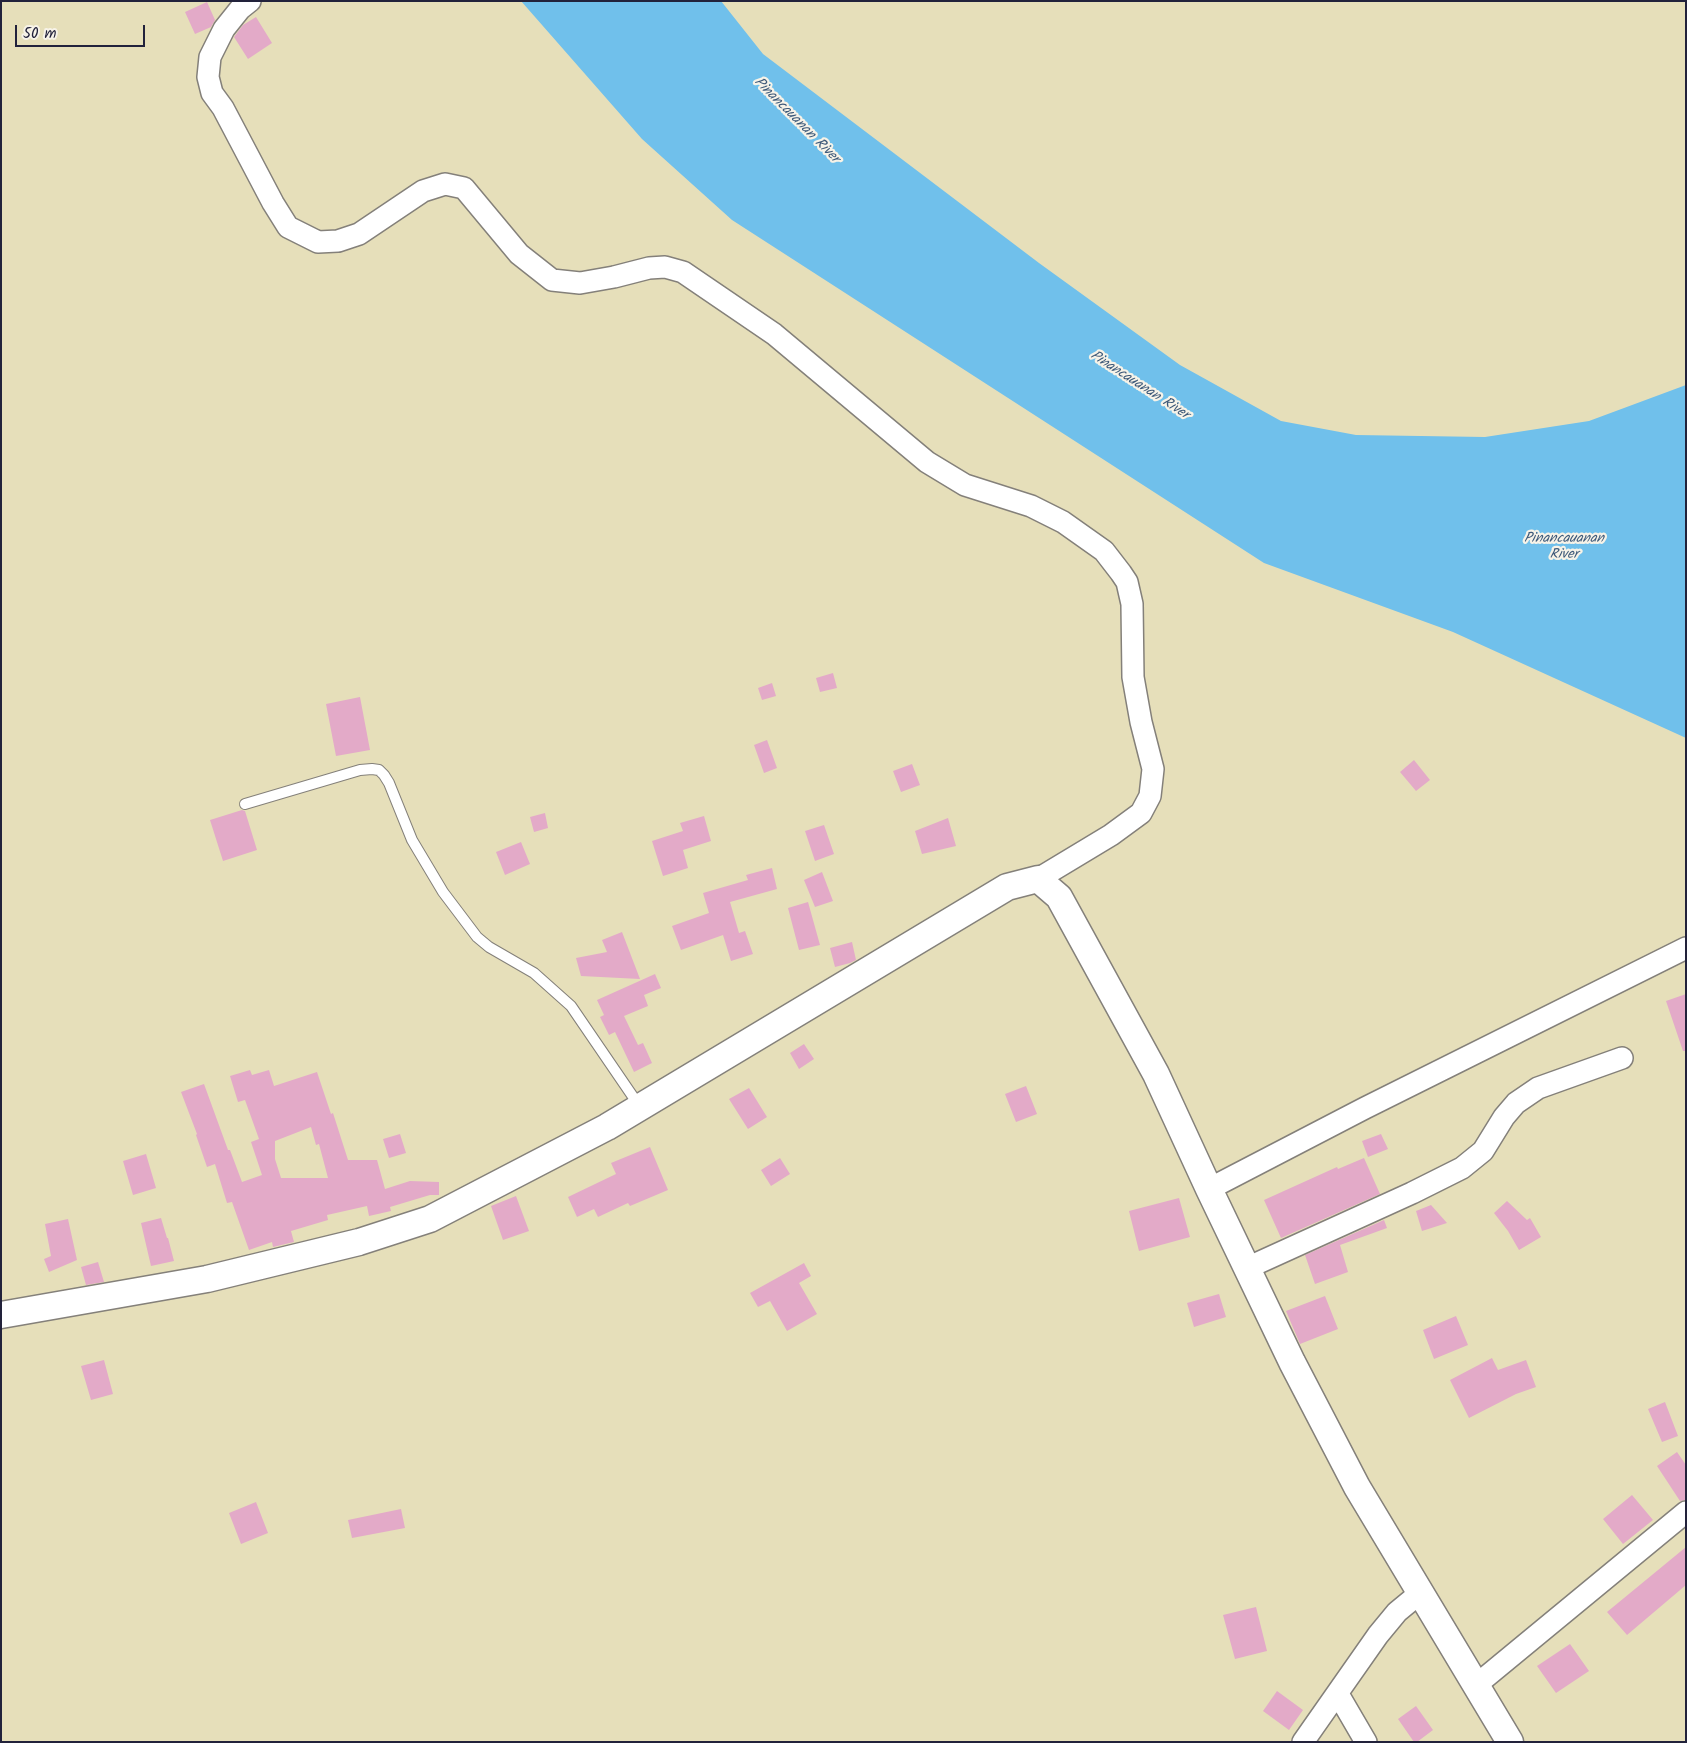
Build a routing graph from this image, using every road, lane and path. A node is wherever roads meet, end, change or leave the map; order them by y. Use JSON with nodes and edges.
{"nodes":[{"id":1,"x":250,"y":1,"type":"edge"},
{"id":2,"x":246,"y":804,"type":"dead end"},
{"id":3,"x":1038,"y":879,"type":"junction"},
{"id":4,"x":1686,"y":948,"type":"edge"},
{"id":5,"x":1622,"y":1058,"type":"dead end"},
{"id":6,"x":641,"y":1108,"type":"junction"},
{"id":7,"x":1209,"y":1189,"type":"junction"},
{"id":8,"x":1247,"y":1268,"type":"junction"},
{"id":9,"x":1,"y":1315,"type":"edge"},
{"id":10,"x":1686,"y":1512,"type":"edge"},
{"id":11,"x":1420,"y":1593,"type":"junction"},
{"id":12,"x":1475,"y":1686,"type":"junction"},
{"id":13,"x":1338,"y":1694,"type":"junction"},
{"id":14,"x":1303,"y":1742,"type":"edge"},
{"id":15,"x":1366,"y":1742,"type":"edge"},
{"id":16,"x":1510,"y":1742,"type":"edge"}],
"edges":[{"from":1,"to":3,"type":"street"},
{"from":2,"to":6,"type":"lane"},
{"from":3,"to":6,"type":"street"},
{"from":3,"to":7,"type":"street"},
{"from":4,"to":7,"type":"street"},
{"from":5,"to":8,"type":"street"},
{"from":6,"to":9,"type":"street"},
{"from":7,"to":8,"type":"street"},
{"from":8,"to":11,"type":"street"},
{"from":10,"to":12,"type":"street"},
{"from":11,"to":12,"type":"street"},
{"from":11,"to":13,"type":"street"},
{"from":12,"to":16,"type":"street"},
{"from":13,"to":14,"type":"street"},
{"from":13,"to":15,"type":"street"}]}
